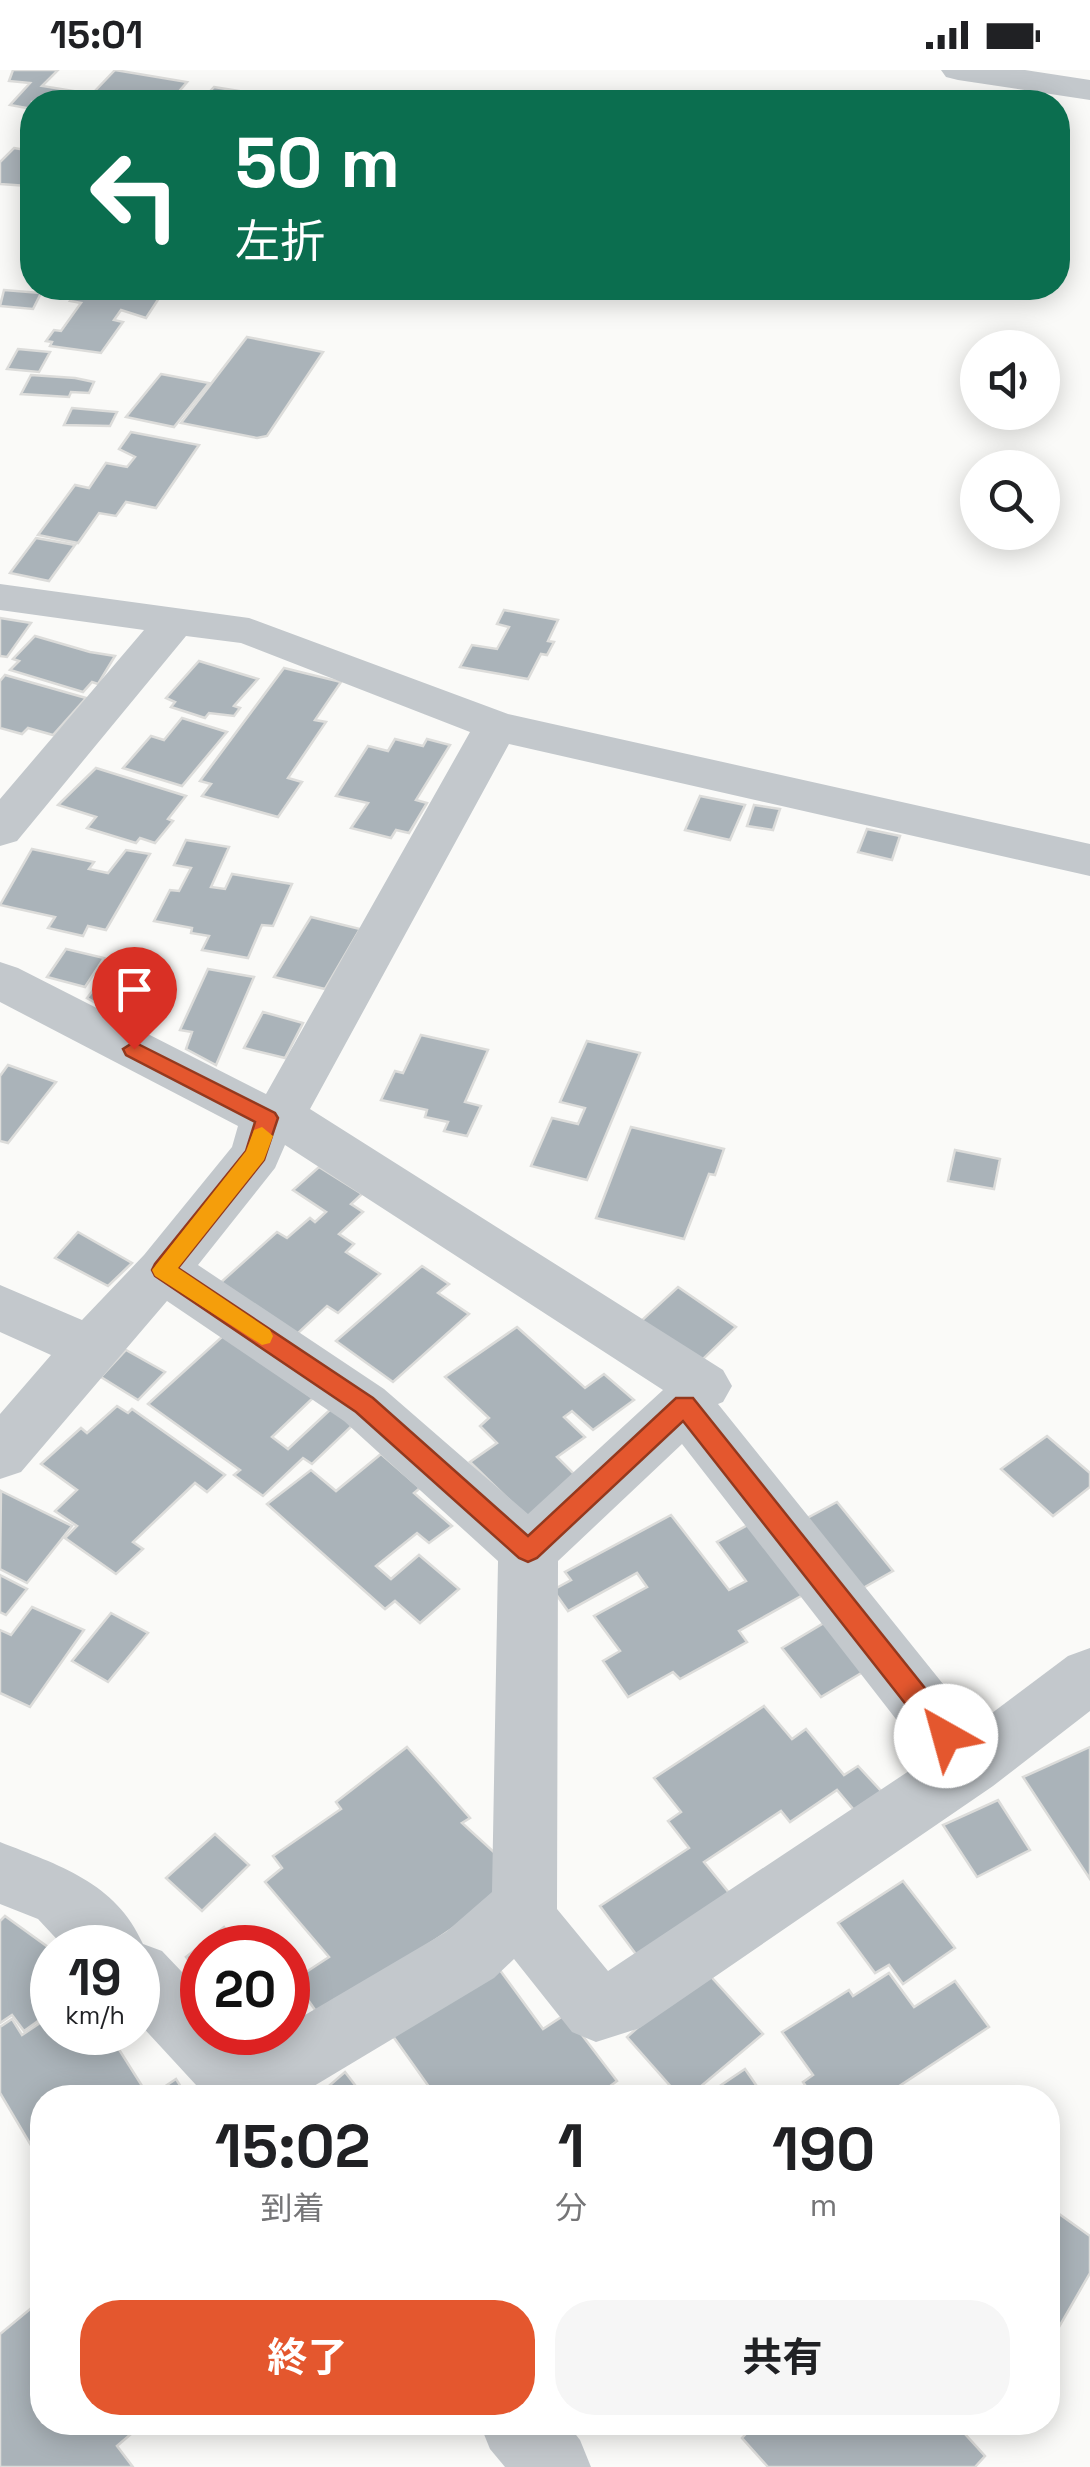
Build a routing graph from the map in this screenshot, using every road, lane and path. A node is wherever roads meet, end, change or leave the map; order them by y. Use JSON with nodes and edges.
{"nodes":[{"id":1,"x":958,"y":70,"type":"edge"},
{"id":2,"x":1090,"y":90,"type":"edge"},
{"id":3,"x":0,"y":597,"type":"edge"},
{"id":4,"x":175,"y":620,"type":"junction"},
{"id":5,"x":496,"y":726,"type":"junction"},
{"id":6,"x":0,"y":830,"type":"edge"},
{"id":7,"x":1090,"y":860,"type":"edge"},
{"id":8,"x":0,"y":980,"type":"edge"},
{"id":9,"x":274,"y":1117,"type":"junction"},
{"id":10,"x":163,"y":1270,"type":"junction"},
{"id":11,"x":0,"y":1307,"type":"edge"},
{"id":12,"x":90,"y":1348,"type":"junction"},
{"id":13,"x":694,"y":1395,"type":"junction"},
{"id":14,"x":0,"y":1456,"type":"edge"},
{"id":15,"x":528,"y":1551,"type":"junction"},
{"id":16,"x":1090,"y":1675,"type":"edge"},
{"id":17,"x":970,"y":1766,"type":"junction"},
{"id":18,"x":0,"y":1873,"type":"edge"},
{"id":19,"x":518,"y":1912,"type":"junction"},
{"id":20,"x":89,"y":1925,"type":"edge"},
{"id":21,"x":160,"y":1997,"type":"edge"},
{"id":22,"x":245,"y":2085,"type":"edge"},
{"id":23,"x":263,"y":2085,"type":"edge"},
{"id":24,"x":527,"y":2435,"type":"edge"},
{"id":25,"x":553,"y":2467,"type":"edge"}],
"edges":[{"from":1,"to":2,"type":"street"},
{"from":3,"to":4,"type":"street"},
{"from":4,"to":5,"type":"street"},
{"from":4,"to":6,"type":"street"},
{"from":5,"to":7,"type":"street"},
{"from":5,"to":9,"type":"street"},
{"from":8,"to":9,"type":"street"},
{"from":9,"to":10,"type":"street"},
{"from":9,"to":13,"type":"street"},
{"from":10,"to":12,"type":"street"},
{"from":10,"to":15,"type":"street"},
{"from":11,"to":12,"type":"street"},
{"from":12,"to":14,"type":"street"},
{"from":13,"to":15,"type":"street"},
{"from":13,"to":17,"type":"street"},
{"from":15,"to":19,"type":"street"},
{"from":16,"to":17,"type":"street"},
{"from":17,"to":19,"type":"street"},
{"from":18,"to":20,"type":"street"},
{"from":19,"to":23,"type":"street"},
{"from":21,"to":22,"type":"street"},
{"from":24,"to":25,"type":"street"}]}
